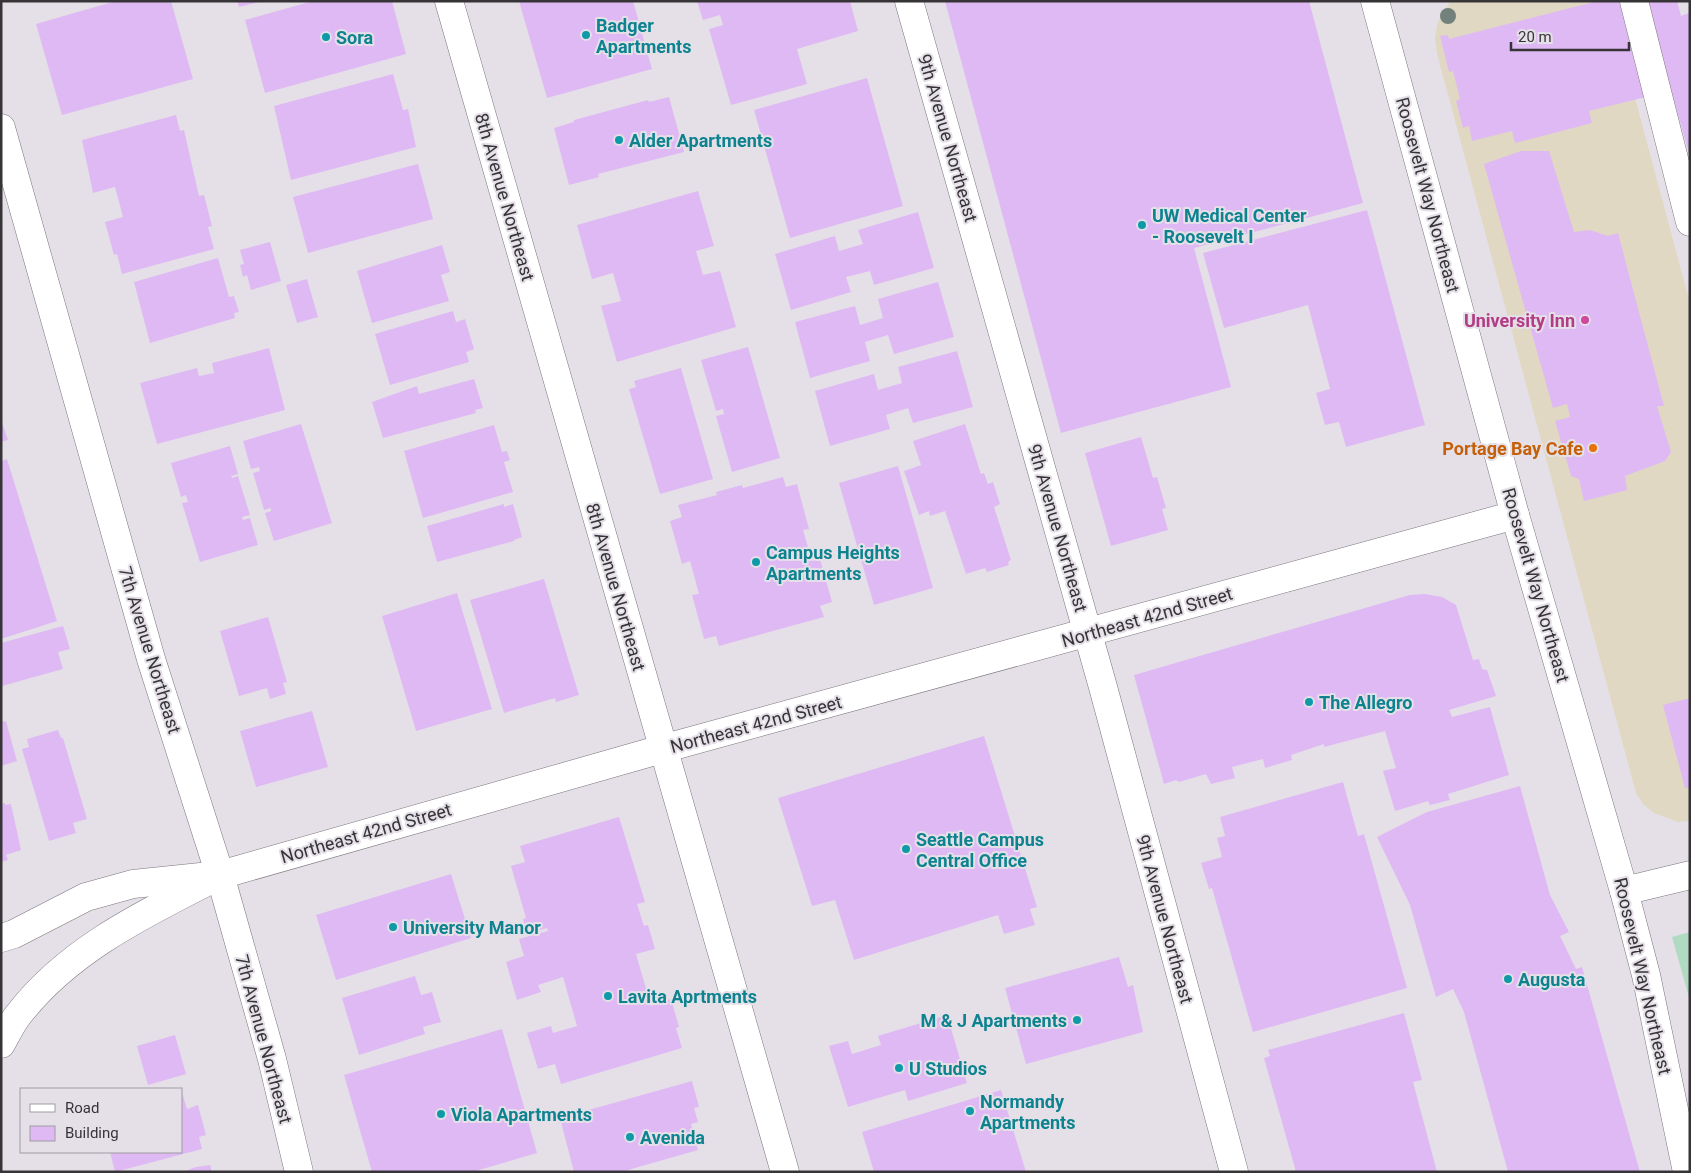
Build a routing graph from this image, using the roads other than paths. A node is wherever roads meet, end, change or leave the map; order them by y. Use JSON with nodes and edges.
{"nodes":[{"id":1,"x":448,"y":1,"type":"edge"},
{"id":2,"x":908,"y":1,"type":"edge"},
{"id":3,"x":1375,"y":1,"type":"edge"},
{"id":4,"x":1634,"y":1,"type":"edge"},
{"id":5,"x":1,"y":128,"type":"edge"},
{"id":6,"x":1690,"y":222,"type":"edge"},
{"id":7,"x":1515,"y":515,"type":"junction"},
{"id":8,"x":1088,"y":633,"type":"junction"},
{"id":9,"x":662,"y":749,"type":"junction"},
{"id":10,"x":220,"y":875,"type":"junction"},
{"id":11,"x":1690,"y":875,"type":"edge"},
{"id":12,"x":1624,"y":891,"type":"junction"},
{"id":13,"x":1,"y":938,"type":"edge"},
{"id":14,"x":1,"y":1044,"type":"edge"},
{"id":15,"x":299,"y":1172,"type":"edge"},
{"id":16,"x":785,"y":1172,"type":"edge"},
{"id":17,"x":1234,"y":1172,"type":"edge"},
{"id":18,"x":1687,"y":1172,"type":"edge"}],
"edges":[{"from":1,"to":9,"type":"main road","name":"8th Avenue Northeast"},
{"from":2,"to":8,"type":"main road","name":"9th Avenue Northeast"},
{"from":3,"to":7,"type":"main road","name":"Roosevelt Way Northeast"},
{"from":4,"to":6,"type":"main road"},
{"from":5,"to":10,"type":"main road","name":"7th Avenue Northeast"},
{"from":7,"to":8,"type":"main road","name":"Northeast 42nd Street"},
{"from":7,"to":12,"type":"main road","name":"Roosevelt Way Northeast"},
{"from":8,"to":9,"type":"main road","name":"Northeast 42nd Street"},
{"from":8,"to":17,"type":"main road","name":"9th Avenue Northeast"},
{"from":9,"to":10,"type":"main road","name":"Northeast 42nd Street"},
{"from":9,"to":16,"type":"main road","name":"8th Avenue Northeast"},
{"from":10,"to":13,"type":"main road","name":"Northeast 42nd Street"},
{"from":10,"to":14,"type":"main road"},
{"from":10,"to":15,"type":"main road","name":"7th Avenue Northeast"},
{"from":11,"to":12,"type":"main road"},
{"from":12,"to":18,"type":"main road","name":"Roosevelt Way Northeast"}]}
